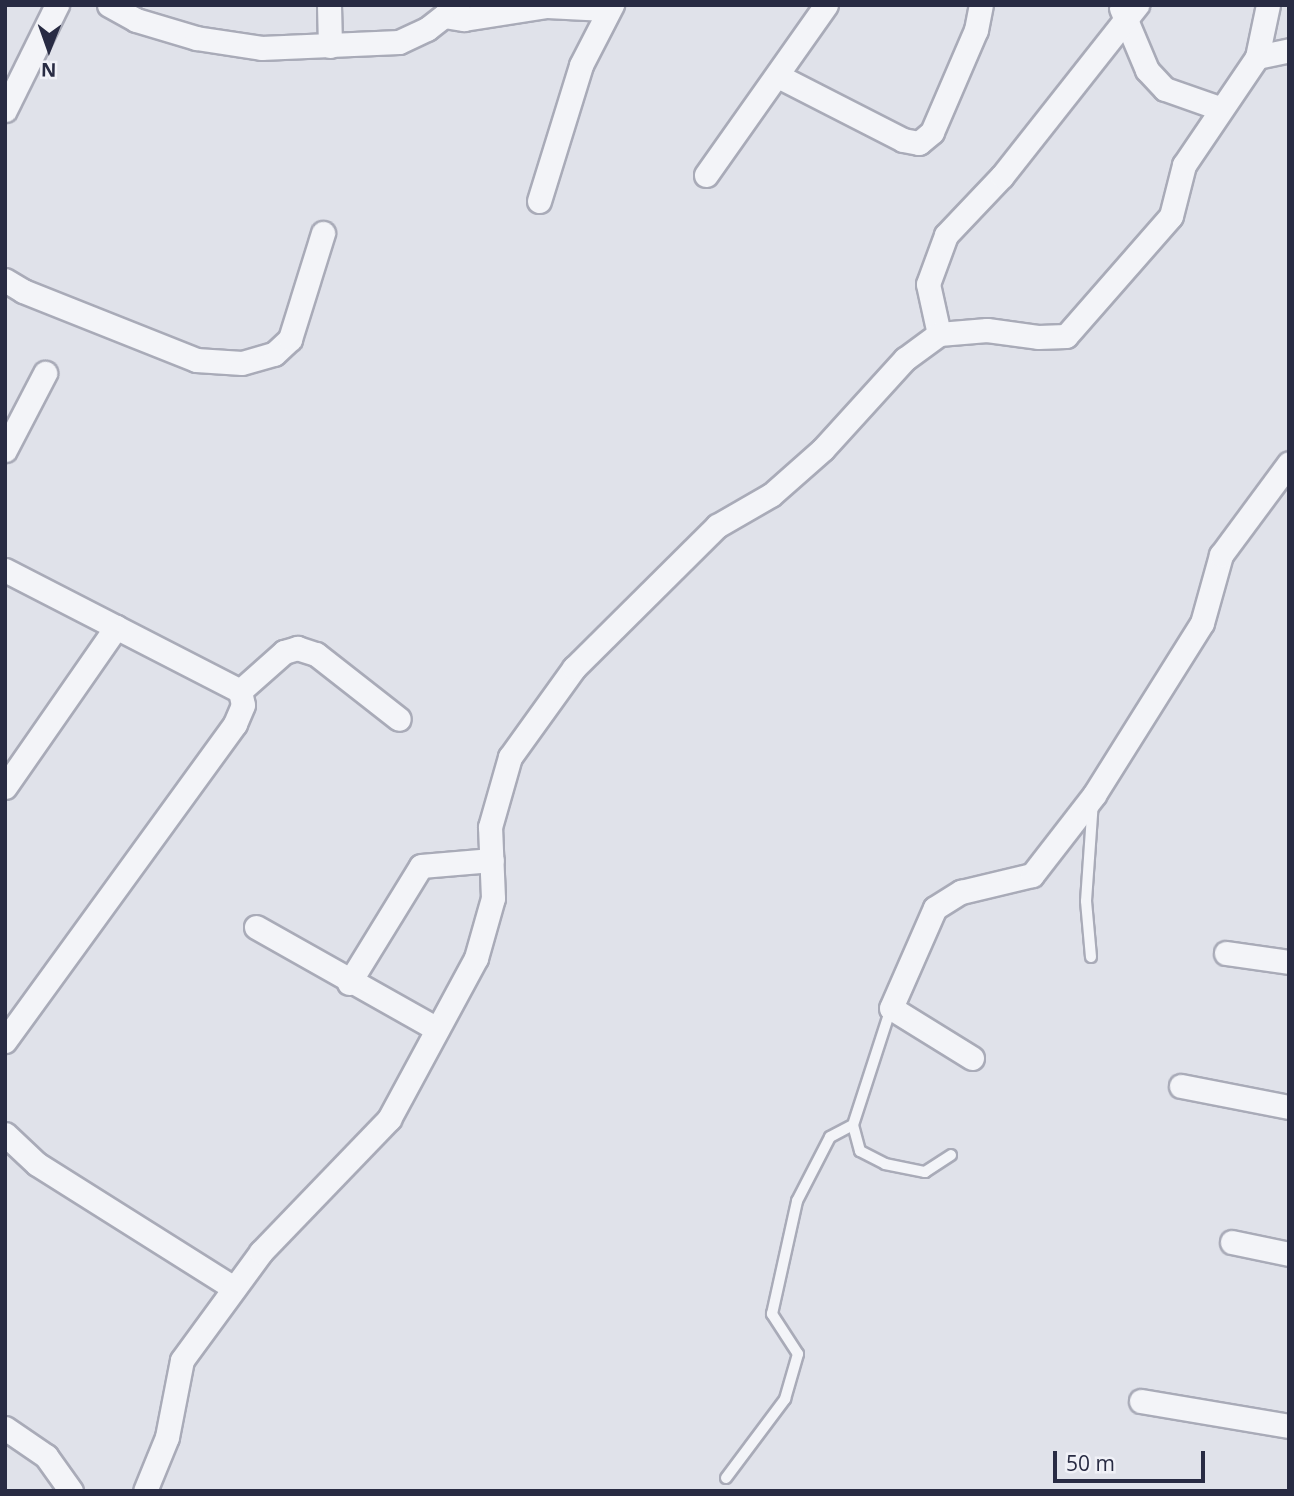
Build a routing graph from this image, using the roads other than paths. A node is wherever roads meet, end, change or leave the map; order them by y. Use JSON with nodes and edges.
{"nodes":[{"id":1,"x":57,"y":5,"type":"edge"},
{"id":2,"x":109,"y":5,"type":"edge"},
{"id":3,"x":329,"y":5,"type":"edge"},
{"id":4,"x":826,"y":5,"type":"edge"},
{"id":5,"x":981,"y":5,"type":"edge"},
{"id":6,"x":1268,"y":5,"type":"edge"},
{"id":7,"x":609,"y":7,"type":"edge"},
{"id":8,"x":451,"y":10,"type":"edge"},
{"id":9,"x":1127,"y":10,"type":"edge"},
{"id":10,"x":330,"y":46,"type":"junction"},
{"id":11,"x":1289,"y":50,"type":"edge"},
{"id":12,"x":1257,"y":57,"type":"junction"},
{"id":13,"x":778,"y":76,"type":"junction"},
{"id":14,"x":1219,"y":108,"type":"junction"},
{"id":15,"x":5,"y":110,"type":"edge"},
{"id":16,"x":706,"y":175,"type":"dead end"},
{"id":17,"x":539,"y":201,"type":"dead end"},
{"id":18,"x":323,"y":233,"type":"dead end"},
{"id":19,"x":5,"y":280,"type":"edge"},
{"id":20,"x":939,"y":334,"type":"junction"},
{"id":21,"x":45,"y":373,"type":"dead end"},
{"id":22,"x":5,"y":450,"type":"edge"},
{"id":23,"x":1289,"y":463,"type":"edge"},
{"id":24,"x":5,"y":570,"type":"edge"},
{"id":25,"x":116,"y":627,"type":"junction"},
{"id":26,"x":240,"y":691,"type":"junction"},
{"id":27,"x":399,"y":719,"type":"dead end"},
{"id":28,"x":5,"y":787,"type":"edge"},
{"id":29,"x":1094,"y":795,"type":"junction"},
{"id":30,"x":492,"y":860,"type":"junction"},
{"id":31,"x":256,"y":927,"type":"dead end"},
{"id":32,"x":1226,"y":953,"type":"dead end"},
{"id":33,"x":1091,"y":957,"type":"dead end"},
{"id":34,"x":1289,"y":962,"type":"edge"},
{"id":35,"x":349,"y":983,"type":"junction"},
{"id":36,"x":891,"y":1008,"type":"junction"},
{"id":37,"x":437,"y":1029,"type":"junction"},
{"id":38,"x":5,"y":1041,"type":"edge"},
{"id":39,"x":972,"y":1058,"type":"dead end"},
{"id":40,"x":1181,"y":1086,"type":"dead end"},
{"id":41,"x":1289,"y":1107,"type":"edge"},
{"id":42,"x":853,"y":1125,"type":"junction"},
{"id":43,"x":5,"y":1134,"type":"edge"},
{"id":44,"x":951,"y":1155,"type":"dead end"},
{"id":45,"x":1232,"y":1242,"type":"dead end"},
{"id":46,"x":1289,"y":1254,"type":"edge"},
{"id":47,"x":234,"y":1288,"type":"junction"},
{"id":48,"x":1141,"y":1401,"type":"dead end"},
{"id":49,"x":1289,"y":1426,"type":"edge"},
{"id":50,"x":5,"y":1428,"type":"edge"},
{"id":51,"x":726,"y":1478,"type":"dead end"},
{"id":52,"x":71,"y":1491,"type":"edge"},
{"id":53,"x":145,"y":1491,"type":"edge"}],
"edges":[{"from":1,"to":15,"type":"street"},
{"from":2,"to":10,"type":"street"},
{"from":3,"to":10,"type":"street"},
{"from":4,"to":13,"type":"street"},
{"from":5,"to":13,"type":"street"},
{"from":6,"to":12,"type":"street"},
{"from":7,"to":8,"type":"street"},
{"from":7,"to":17,"type":"street"},
{"from":8,"to":10,"type":"street"},
{"from":9,"to":14,"type":"street"},
{"from":9,"to":20,"type":"street"},
{"from":11,"to":12,"type":"street"},
{"from":12,"to":14,"type":"street"},
{"from":13,"to":16,"type":"street"},
{"from":14,"to":20,"type":"street"},
{"from":18,"to":19,"type":"street"},
{"from":20,"to":30,"type":"street"},
{"from":21,"to":22,"type":"street"},
{"from":23,"to":29,"type":"street"},
{"from":24,"to":25,"type":"street"},
{"from":25,"to":26,"type":"street"},
{"from":25,"to":28,"type":"street"},
{"from":26,"to":27,"type":"street"},
{"from":26,"to":38,"type":"street"},
{"from":29,"to":33,"type":"lane"},
{"from":29,"to":36,"type":"street"},
{"from":30,"to":35,"type":"street"},
{"from":30,"to":37,"type":"street"},
{"from":31,"to":35,"type":"street"},
{"from":32,"to":34,"type":"street"},
{"from":35,"to":37,"type":"street"},
{"from":36,"to":39,"type":"street"},
{"from":36,"to":42,"type":"lane"},
{"from":37,"to":47,"type":"street"},
{"from":40,"to":41,"type":"street"},
{"from":42,"to":44,"type":"lane"},
{"from":42,"to":51,"type":"lane"},
{"from":43,"to":47,"type":"street"},
{"from":45,"to":46,"type":"street"},
{"from":47,"to":53,"type":"street"},
{"from":48,"to":49,"type":"street"},
{"from":50,"to":52,"type":"street"}]}
